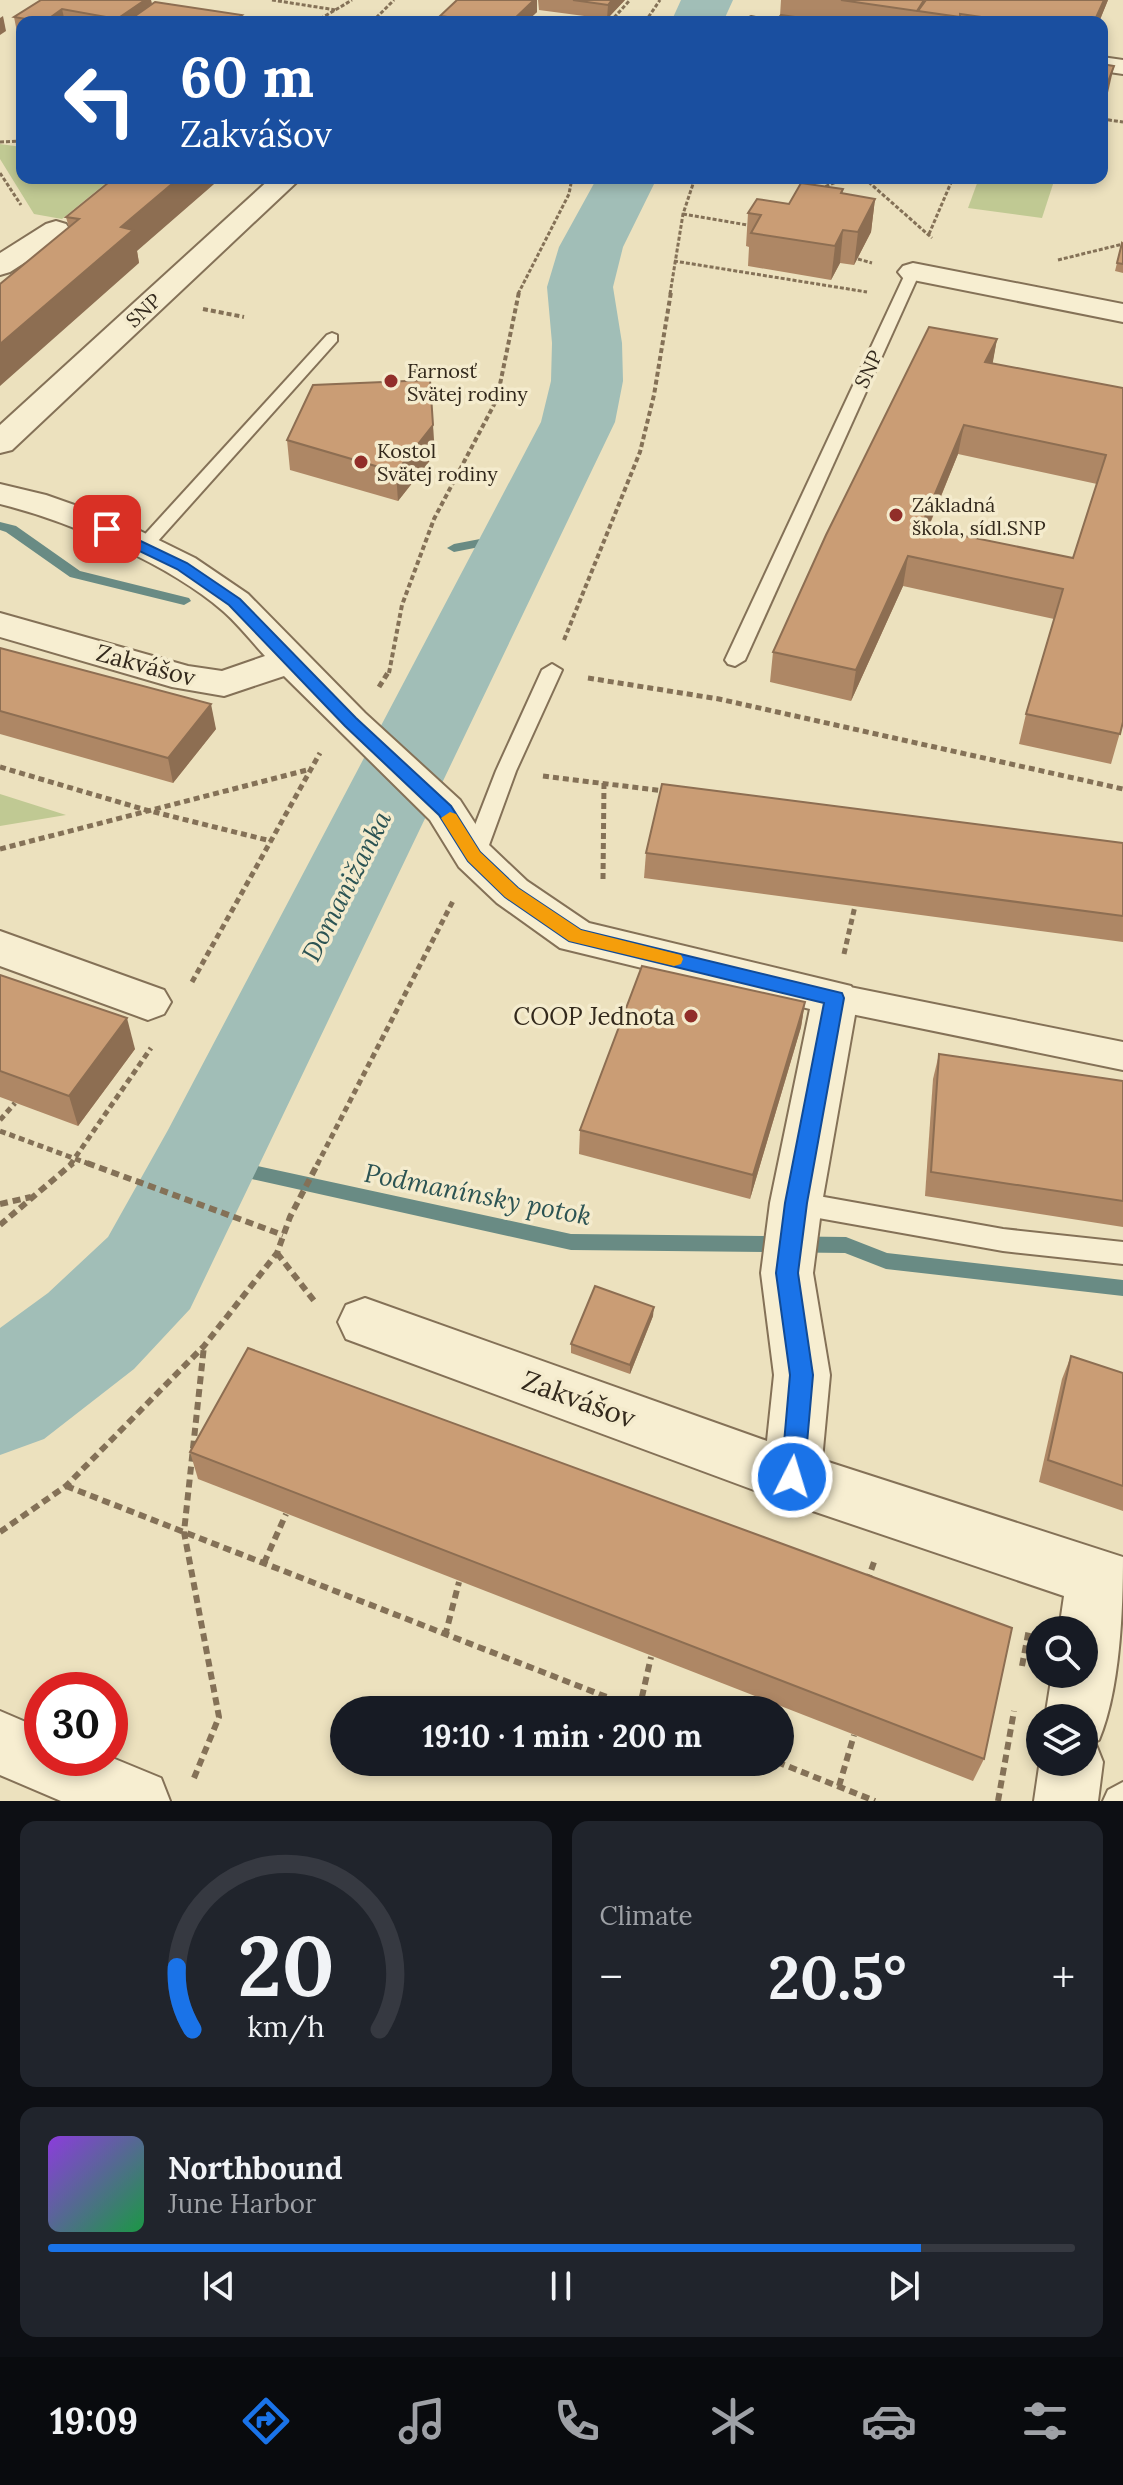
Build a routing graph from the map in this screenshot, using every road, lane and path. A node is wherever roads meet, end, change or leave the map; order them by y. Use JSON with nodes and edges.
{"nodes":[{"id":1,"x":272,"y":0,"type":"edge"},
{"id":2,"x":352,"y":0,"type":"edge"},
{"id":3,"x":394,"y":0,"type":"edge"},
{"id":4,"x":630,"y":0,"type":"edge"},
{"id":5,"x":336,"y":10,"type":"junction"},
{"id":6,"x":326,"y":16,"type":"edge"},
{"id":7,"x":378,"y":16,"type":"edge"},
{"id":8,"x":615,"y":16,"type":"edge"},
{"id":9,"x":0,"y":173,"type":"edge"},
{"id":10,"x":281,"y":184,"type":"edge"},
{"id":11,"x":571,"y":184,"type":"edge"},
{"id":12,"x":693,"y":184,"type":"edge"},
{"id":13,"x":831,"y":184,"type":"edge"},
{"id":14,"x":950,"y":184,"type":"edge"},
{"id":15,"x":817,"y":190,"type":"edge"},
{"id":16,"x":26,"y":212,"type":"dead end"},
{"id":17,"x":683,"y":214,"type":"junction"},
{"id":18,"x":761,"y":227,"type":"edge"},
{"id":19,"x":56,"y":230,"type":"dead end"},
{"id":20,"x":1123,"y":244,"type":"edge"},
{"id":21,"x":674,"y":261,"type":"junction"},
{"id":22,"x":1055,"y":261,"type":"dead end"},
{"id":23,"x":0,"y":266,"type":"edge"},
{"id":24,"x":907,"y":284,"type":"junction"},
{"id":25,"x":1123,"y":313,"type":"edge"},
{"id":26,"x":332,"y":338,"type":"dead end"},
{"id":27,"x":0,"y":443,"type":"edge"},
{"id":28,"x":0,"y":494,"type":"edge"},
{"id":29,"x":143,"y":547,"type":"junction"},
{"id":30,"x":0,"y":625,"type":"edge"},
{"id":31,"x":291,"y":660,"type":"junction"},
{"id":32,"x":735,"y":660,"type":"dead end"},
{"id":33,"x":552,"y":670,"type":"junction"},
{"id":34,"x":351,"y":722,"type":"junction"},
{"id":35,"x":0,"y":767,"type":"edge"},
{"id":36,"x":311,"y":769,"type":"dead end"},
{"id":37,"x":506,"y":771,"type":"junction"},
{"id":38,"x":604,"y":783,"type":"junction"},
{"id":39,"x":1123,"y":789,"type":"edge"},
{"id":40,"x":666,"y":791,"type":"edge"},
{"id":41,"x":146,"y":810,"type":"junction"},
{"id":42,"x":271,"y":841,"type":"dead end"},
{"id":43,"x":0,"y":849,"type":"edge"},
{"id":44,"x":474,"y":856,"type":"junction"},
{"id":45,"x":603,"y":879,"type":"dead end"},
{"id":46,"x":0,"y":948,"type":"edge"},
{"id":47,"x":835,"y":998,"type":"junction"},
{"id":48,"x":148,"y":1002,"type":"dead end"},
{"id":49,"x":1123,"y":1056,"type":"edge"},
{"id":50,"x":15,"y":1103,"type":"edge"},
{"id":51,"x":0,"y":1120,"type":"edge"},
{"id":52,"x":0,"y":1131,"type":"edge"},
{"id":53,"x":36,"y":1196,"type":"dead end"},
{"id":54,"x":796,"y":1203,"type":"junction"},
{"id":55,"x":0,"y":1204,"type":"edge"},
{"id":56,"x":283,"y":1235,"type":"junction"},
{"id":57,"x":1123,"y":1253,"type":"edge"},
{"id":58,"x":365,"y":1322,"type":"dead end"},
{"id":59,"x":204,"y":1346,"type":"junction"},
{"id":60,"x":792,"y":1477,"type":"junction"},
{"id":61,"x":66,"y":1486,"type":"junction"},
{"id":62,"x":286,"y":1514,"type":"edge"},
{"id":63,"x":0,"y":1532,"type":"edge"},
{"id":64,"x":184,"y":1532,"type":"junction"},
{"id":65,"x":877,"y":1553,"type":"dead end"},
{"id":66,"x":264,"y":1563,"type":"junction"},
{"id":67,"x":1110,"y":1580,"type":"edge"},
{"id":68,"x":459,"y":1582,"type":"edge"},
{"id":69,"x":865,"y":1589,"type":"edge"},
{"id":70,"x":1098,"y":1621,"type":"edge"},
{"id":71,"x":445,"y":1636,"type":"junction"},
{"id":72,"x":651,"y":1657,"type":"edge"},
{"id":73,"x":602,"y":1696,"type":"edge"},
{"id":74,"x":642,"y":1696,"type":"edge"},
{"id":75,"x":854,"y":1735,"type":"edge"},
{"id":76,"x":0,"y":1743,"type":"edge"},
{"id":77,"x":794,"y":1769,"type":"edge"},
{"id":78,"x":1069,"y":1776,"type":"edge"},
{"id":79,"x":839,"y":1786,"type":"junction"},
{"id":80,"x":164,"y":1794,"type":"edge"},
{"id":81,"x":875,"y":1801,"type":"edge"},
{"id":82,"x":1066,"y":1801,"type":"edge"}],
"edges":[{"from":1,"to":5,"type":"path"},
{"from":2,"to":5,"type":"path"},
{"from":3,"to":7,"type":"path"},
{"from":4,"to":8,"type":"path"},
{"from":5,"to":6,"type":"path"},
{"from":9,"to":16,"type":"path"},
{"from":10,"to":27,"type":"street","name":"SNP"},
{"from":11,"to":34,"type":"path"},
{"from":12,"to":17,"type":"path"},
{"from":13,"to":15,"type":"path"},
{"from":14,"to":24,"type":"path"},
{"from":17,"to":18,"type":"path"},
{"from":17,"to":21,"type":"path"},
{"from":19,"to":23,"type":"street"},
{"from":20,"to":22,"type":"path"},
{"from":21,"to":24,"type":"path"},
{"from":21,"to":33,"type":"path"},
{"from":24,"to":25,"type":"street"},
{"from":24,"to":32,"type":"lane","name":"SNP"},
{"from":26,"to":29,"type":"lane"},
{"from":28,"to":29,"type":"street"},
{"from":29,"to":31,"type":"street"},
{"from":30,"to":31,"type":"street","name":"Zakvášov"},
{"from":31,"to":34,"type":"street"},
{"from":33,"to":37,"type":"lane"},
{"from":33,"to":39,"type":"path"},
{"from":34,"to":44,"type":"street"},
{"from":35,"to":41,"type":"path"},
{"from":36,"to":41,"type":"path"},
{"from":37,"to":38,"type":"path"},
{"from":37,"to":44,"type":"lane"},
{"from":38,"to":40,"type":"path"},
{"from":38,"to":45,"type":"path"},
{"from":41,"to":42,"type":"path"},
{"from":41,"to":43,"type":"path"},
{"from":44,"to":47,"type":"street"},
{"from":44,"to":56,"type":"path"},
{"from":46,"to":48,"type":"street"},
{"from":47,"to":49,"type":"street"},
{"from":47,"to":54,"type":"street"},
{"from":50,"to":51,"type":"path"},
{"from":52,"to":56,"type":"path"},
{"from":53,"to":55,"type":"path"},
{"from":54,"to":57,"type":"lane"},
{"from":54,"to":60,"type":"street"},
{"from":56,"to":59,"type":"path"},
{"from":58,"to":60,"type":"street","name":"Zakvášov"},
{"from":59,"to":61,"type":"path"},
{"from":59,"to":64,"type":"path"},
{"from":60,"to":67,"type":"street","name":"Zakvášov"},
{"from":61,"to":63,"type":"path"},
{"from":61,"to":64,"type":"path"},
{"from":62,"to":66,"type":"path"},
{"from":64,"to":66,"type":"path"},
{"from":64,"to":80,"type":"path"},
{"from":65,"to":69,"type":"path"},
{"from":66,"to":71,"type":"path"},
{"from":67,"to":70,"type":"street","name":"Zakvášov"},
{"from":68,"to":71,"type":"path"},
{"from":71,"to":73,"type":"path"},
{"from":72,"to":74,"type":"path"},
{"from":75,"to":79,"type":"path"},
{"from":76,"to":80,"type":"street"},
{"from":77,"to":79,"type":"path"},
{"from":78,"to":82,"type":"street"},
{"from":79,"to":81,"type":"path"}]}
